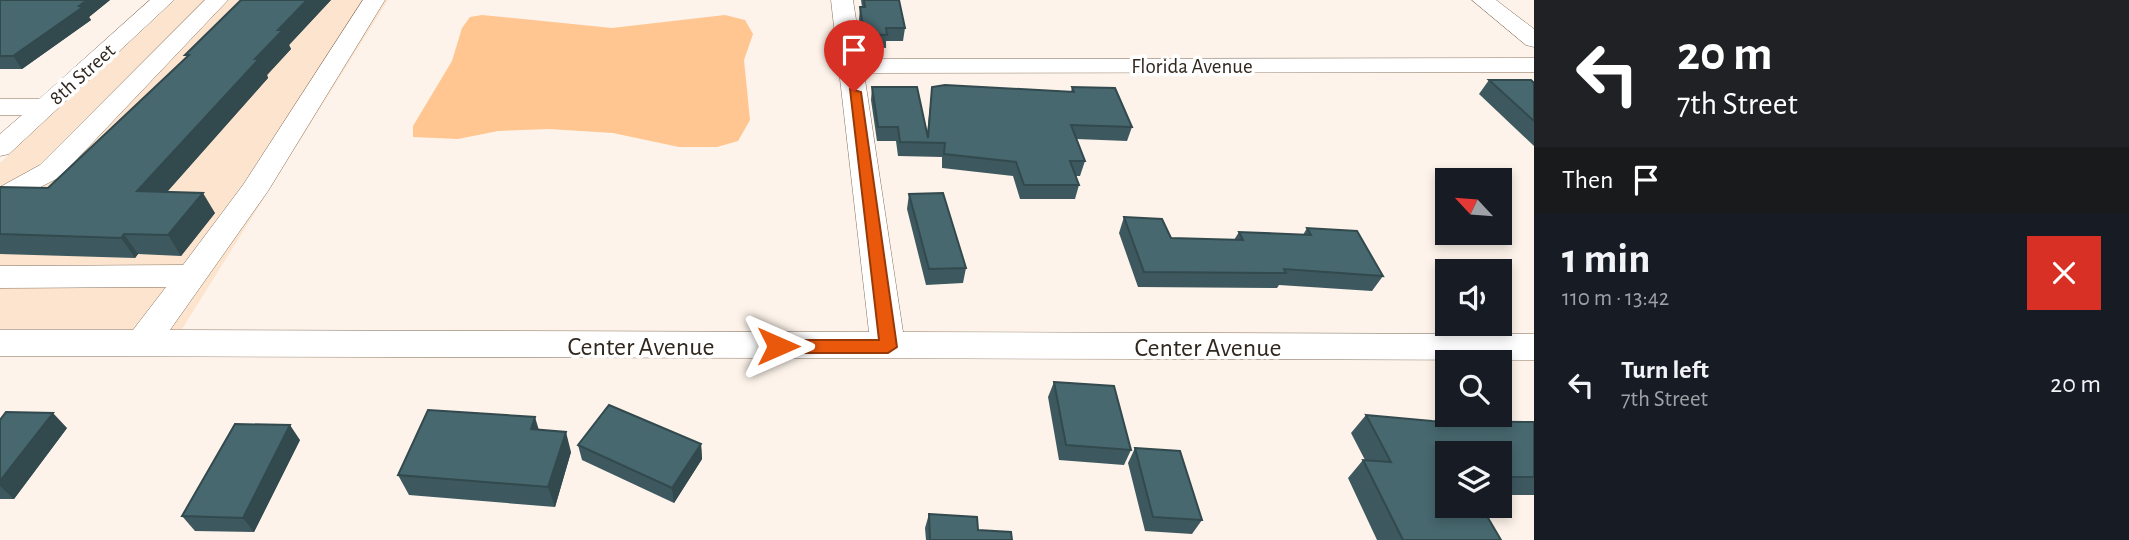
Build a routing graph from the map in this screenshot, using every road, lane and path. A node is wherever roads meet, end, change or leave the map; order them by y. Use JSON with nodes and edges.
{"nodes":[{"id":1,"x":163,"y":0,"type":"edge"},
{"id":2,"x":217,"y":0,"type":"edge"},
{"id":3,"x":374,"y":0,"type":"edge"},
{"id":4,"x":842,"y":0,"type":"edge"},
{"id":5,"x":1483,"y":0,"type":"edge"},
{"id":6,"x":1534,"y":40,"type":"edge"},
{"id":7,"x":1534,"y":65,"type":"edge"},
{"id":8,"x":851,"y":66,"type":"junction"},
{"id":9,"x":0,"y":107,"type":"edge"},
{"id":10,"x":46,"y":107,"type":"junction"},
{"id":11,"x":0,"y":148,"type":"edge"},
{"id":12,"x":0,"y":199,"type":"edge"},
{"id":13,"x":192,"y":276,"type":"junction"},
{"id":14,"x":0,"y":277,"type":"edge"},
{"id":15,"x":0,"y":343,"type":"edge"},
{"id":16,"x":142,"y":343,"type":"junction"},
{"id":17,"x":888,"y":347,"type":"junction"},
{"id":18,"x":1534,"y":347,"type":"edge"}],
"edges":[{"from":1,"to":10,"type":"street","name":"8th Street"},
{"from":2,"to":12,"type":"street"},
{"from":3,"to":13,"type":"street"},
{"from":4,"to":8,"type":"street"},
{"from":5,"to":6,"type":"street"},
{"from":7,"to":8,"type":"street","name":"Florida Avenue"},
{"from":8,"to":17,"type":"street"},
{"from":9,"to":10,"type":"street"},
{"from":10,"to":11,"type":"street","name":"8th Street"},
{"from":13,"to":14,"type":"street"},
{"from":13,"to":16,"type":"street"},
{"from":15,"to":16,"type":"street","name":"Center Avenue"},
{"from":16,"to":17,"type":"street","name":"Center Avenue"},
{"from":17,"to":18,"type":"street","name":"Center Avenue"}]}
